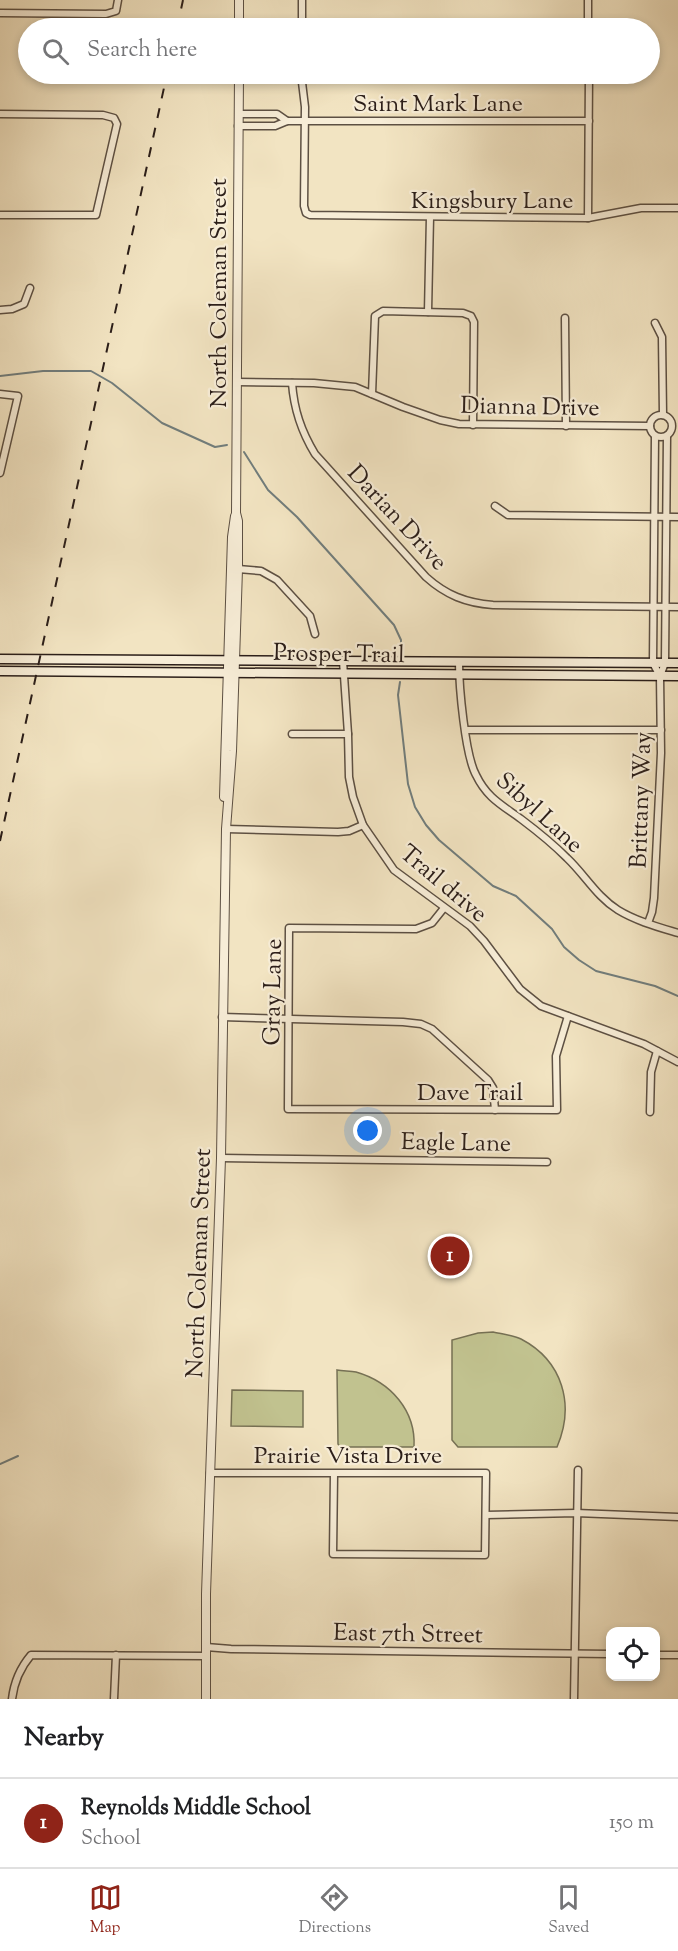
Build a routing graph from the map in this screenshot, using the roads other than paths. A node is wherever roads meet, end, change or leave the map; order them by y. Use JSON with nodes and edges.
{"nodes":[{"id":1,"x":118,"y":0,"type":"edge"},
{"id":2,"x":239,"y":0,"type":"edge"},
{"id":3,"x":302,"y":0,"type":"edge"},
{"id":4,"x":588,"y":0,"type":"edge"},
{"id":5,"x":0,"y":13,"type":"edge"},
{"id":6,"x":239,"y":18,"type":"edge"},
{"id":7,"x":302,"y":18,"type":"edge"},
{"id":8,"x":588,"y":18,"type":"edge"},
{"id":9,"x":239,"y":84,"type":"edge"},
{"id":10,"x":302,"y":84,"type":"edge"},
{"id":11,"x":589,"y":84,"type":"edge"},
{"id":12,"x":0,"y":114,"type":"edge"},
{"id":13,"x":239,"y":114,"type":"junction"},
{"id":14,"x":287,"y":121,"type":"junction"},
{"id":15,"x":305,"y":121,"type":"junction"},
{"id":16,"x":589,"y":121,"type":"junction"},
{"id":17,"x":238,"y":126,"type":"junction"},
{"id":18,"x":678,"y":208,"type":"edge"},
{"id":19,"x":0,"y":215,"type":"edge"},
{"id":20,"x":430,"y":217,"type":"junction"},
{"id":21,"x":588,"y":218,"type":"junction"},
{"id":22,"x":30,"y":288,"type":"dead end"},
{"id":23,"x":0,"y":310,"type":"edge"},
{"id":24,"x":428,"y":312,"type":"junction"},
{"id":25,"x":565,"y":318,"type":"dead end"},
{"id":26,"x":655,"y":322,"type":"dead end"},
{"id":27,"x":237,"y":382,"type":"junction"},
{"id":28,"x":292,"y":383,"type":"junction"},
{"id":29,"x":0,"y":394,"type":"edge"},
{"id":30,"x":372,"y":394,"type":"junction"},
{"id":31,"x":663,"y":415,"type":"junction"},
{"id":32,"x":473,"y":424,"type":"junction"},
{"id":33,"x":566,"y":426,"type":"junction"},
{"id":34,"x":650,"y":426,"type":"junction"},
{"id":35,"x":675,"y":426,"type":"edge"},
{"id":36,"x":655,"y":436,"type":"junction"},
{"id":37,"x":667,"y":436,"type":"junction"},
{"id":38,"x":0,"y":473,"type":"edge"},
{"id":39,"x":495,"y":506,"type":"dead end"},
{"id":40,"x":236,"y":513,"type":"junction"},
{"id":41,"x":655,"y":517,"type":"junction"},
{"id":42,"x":666,"y":517,"type":"junction"},
{"id":43,"x":678,"y":517,"type":"edge"},
{"id":44,"x":238,"y":569,"type":"junction"},
{"id":45,"x":654,"y":607,"type":"junction"},
{"id":46,"x":665,"y":607,"type":"junction"},
{"id":47,"x":678,"y":607,"type":"edge"},
{"id":48,"x":315,"y":634,"type":"dead end"},
{"id":49,"x":0,"y":659,"type":"edge"},
{"id":50,"x":232,"y":661,"type":"junction"},
{"id":51,"x":343,"y":661,"type":"junction"},
{"id":52,"x":459,"y":662,"type":"junction"},
{"id":53,"x":653,"y":663,"type":"junction"},
{"id":54,"x":664,"y":663,"type":"junction"},
{"id":55,"x":678,"y":663,"type":"edge"},
{"id":56,"x":0,"y":671,"type":"edge"},
{"id":57,"x":232,"y":672,"type":"junction"},
{"id":58,"x":343,"y":673,"type":"junction"},
{"id":59,"x":459,"y":674,"type":"junction"},
{"id":60,"x":660,"y":676,"type":"junction"},
{"id":61,"x":678,"y":676,"type":"edge"},
{"id":62,"x":466,"y":730,"type":"junction"},
{"id":63,"x":661,"y":730,"type":"junction"},
{"id":64,"x":292,"y":734,"type":"dead end"},
{"id":65,"x":348,"y":734,"type":"junction"},
{"id":66,"x":363,"y":825,"type":"junction"},
{"id":67,"x":226,"y":829,"type":"junction"},
{"id":68,"x":444,"y":908,"type":"junction"},
{"id":69,"x":648,"y":923,"type":"junction"},
{"id":70,"x":678,"y":933,"type":"edge"},
{"id":71,"x":568,"y":1016,"type":"junction"},
{"id":72,"x":222,"y":1017,"type":"junction"},
{"id":73,"x":289,"y":1018,"type":"junction"},
{"id":74,"x":657,"y":1051,"type":"junction"},
{"id":75,"x":678,"y":1062,"type":"edge"},
{"id":76,"x":288,"y":1109,"type":"joint"},
{"id":77,"x":495,"y":1110,"type":"junction"},
{"id":78,"x":650,"y":1112,"type":"dead end"},
{"id":79,"x":221,"y":1158,"type":"junction"},
{"id":80,"x":546,"y":1162,"type":"dead end"},
{"id":81,"x":578,"y":1470,"type":"dead end"},
{"id":82,"x":210,"y":1473,"type":"junction"},
{"id":83,"x":334,"y":1474,"type":"junction"},
{"id":84,"x":576,"y":1513,"type":"junction"},
{"id":85,"x":486,"y":1515,"type":"junction"},
{"id":86,"x":678,"y":1517,"type":"edge"},
{"id":87,"x":206,"y":1651,"type":"junction"},
{"id":88,"x":574,"y":1653,"type":"junction"},
{"id":89,"x":606,"y":1654,"type":"edge"},
{"id":90,"x":116,"y":1655,"type":"junction"},
{"id":91,"x":660,"y":1655,"type":"edge"},
{"id":92,"x":678,"y":1655,"type":"edge"},
{"id":93,"x":12,"y":1699,"type":"edge"},
{"id":94,"x":114,"y":1699,"type":"edge"},
{"id":95,"x":206,"y":1699,"type":"edge"},
{"id":96,"x":574,"y":1699,"type":"edge"}],
"edges":[{"from":1,"to":5,"type":"street"},
{"from":2,"to":6,"type":"street"},
{"from":3,"to":7,"type":"street"},
{"from":4,"to":8,"type":"street"},
{"from":9,"to":13,"type":"street","name":"North Coleman Street"},
{"from":10,"to":15,"type":"street"},
{"from":11,"to":16,"type":"street"},
{"from":12,"to":19,"type":"street"},
{"from":13,"to":14,"type":"street","name":"Saint Mark Lane"},
{"from":13,"to":17,"type":"street","name":"North Coleman Street"},
{"from":14,"to":15,"type":"street","name":"Saint Mark Lane"},
{"from":14,"to":17,"type":"street","name":"Saint Mark Lane"},
{"from":15,"to":16,"type":"street","name":"Saint Mark Lane"},
{"from":15,"to":20,"type":"street","name":"Kingsbury Lane"},
{"from":16,"to":21,"type":"street"},
{"from":17,"to":27,"type":"street","name":"North Coleman Street"},
{"from":18,"to":21,"type":"street","name":"Kingsbury Lane"},
{"from":20,"to":21,"type":"street","name":"Kingsbury Lane"},
{"from":20,"to":24,"type":"street"},
{"from":22,"to":23,"type":"street"},
{"from":24,"to":30,"type":"street"},
{"from":24,"to":32,"type":"street"},
{"from":25,"to":33,"type":"street"},
{"from":26,"to":31,"type":"street"},
{"from":27,"to":28,"type":"street","name":"Dianna Drive"},
{"from":27,"to":40,"type":"street","name":"North Coleman Street"},
{"from":28,"to":30,"type":"street","name":"Dianna Drive"},
{"from":28,"to":45,"type":"street","name":"Darian Drive"},
{"from":29,"to":38,"type":"street"},
{"from":30,"to":32,"type":"street","name":"Dianna Drive"},
{"from":31,"to":34,"type":"street"},
{"from":31,"to":35,"type":"street"},
{"from":32,"to":33,"type":"street","name":"Dianna Drive"},
{"from":33,"to":34,"type":"street","name":"Dianna Drive"},
{"from":34,"to":36,"type":"street"},
{"from":35,"to":37,"type":"street"},
{"from":36,"to":37,"type":"street"},
{"from":36,"to":41,"type":"street","name":"Brittany Way"},
{"from":37,"to":42,"type":"street","name":"Brittany Way"},
{"from":39,"to":41,"type":"street"},
{"from":40,"to":44,"type":"street","name":"North Coleman Street"},
{"from":40,"to":50,"type":"street","name":"North Coleman Street"},
{"from":41,"to":42,"type":"street"},
{"from":41,"to":45,"type":"street","name":"Brittany Way"},
{"from":42,"to":43,"type":"street"},
{"from":42,"to":46,"type":"street","name":"Brittany Way"},
{"from":44,"to":48,"type":"street"},
{"from":44,"to":50,"type":"street","name":"North Coleman Street"},
{"from":45,"to":46,"type":"street","name":"Darian Drive"},
{"from":45,"to":53,"type":"street","name":"Brittany Way"},
{"from":46,"to":47,"type":"street","name":"Darian Drive"},
{"from":46,"to":54,"type":"street","name":"Brittany Way"},
{"from":49,"to":50,"type":"main road","name":"Prosper Trail"},
{"from":50,"to":51,"type":"main road","name":"Prosper Trail"},
{"from":50,"to":57,"type":"street","name":"North Coleman Street"},
{"from":51,"to":52,"type":"main road","name":"Prosper Trail"},
{"from":51,"to":58,"type":"street","name":"Trail drive"},
{"from":52,"to":53,"type":"main road","name":"Prosper Trail"},
{"from":52,"to":59,"type":"street","name":"Sibyl Lane"},
{"from":53,"to":54,"type":"main road","name":"Prosper Trail"},
{"from":53,"to":60,"type":"street","name":"Brittany Way"},
{"from":54,"to":55,"type":"main road","name":"Prosper Trail"},
{"from":54,"to":60,"type":"street","name":"Brittany Way"},
{"from":56,"to":57,"type":"main road","name":"Prosper Trail"},
{"from":57,"to":58,"type":"main road","name":"Prosper Trail"},
{"from":57,"to":67,"type":"street","name":"North Coleman Street"},
{"from":58,"to":59,"type":"main road","name":"Prosper Trail"},
{"from":58,"to":65,"type":"street","name":"Trail drive"},
{"from":59,"to":60,"type":"main road","name":"Prosper Trail"},
{"from":59,"to":62,"type":"street","name":"Sibyl Lane"},
{"from":60,"to":61,"type":"main road","name":"Prosper Trail"},
{"from":60,"to":63,"type":"street","name":"Brittany Way"},
{"from":62,"to":63,"type":"street"},
{"from":62,"to":69,"type":"street","name":"Sibyl Lane"},
{"from":63,"to":69,"type":"street","name":"Brittany Way"},
{"from":64,"to":65,"type":"street"},
{"from":65,"to":66,"type":"street","name":"Trail drive"},
{"from":66,"to":67,"type":"street"},
{"from":66,"to":68,"type":"street","name":"Trail drive"},
{"from":67,"to":72,"type":"street","name":"North Coleman Street"},
{"from":68,"to":71,"type":"street","name":"Trail drive"},
{"from":68,"to":73,"type":"street","name":"Gray Lane"},
{"from":69,"to":70,"type":"street","name":"Sibyl Lane"},
{"from":71,"to":74,"type":"street","name":"Trail drive"},
{"from":71,"to":77,"type":"street","name":"Dave Trail"},
{"from":72,"to":73,"type":"street"},
{"from":72,"to":79,"type":"street","name":"North Coleman Street"},
{"from":73,"to":76,"type":"street","name":"Gray Lane"},
{"from":73,"to":77,"type":"street"},
{"from":74,"to":75,"type":"street","name":"Trail drive"},
{"from":74,"to":78,"type":"street"},
{"from":76,"to":77,"type":"street","name":"Dave Trail"},
{"from":79,"to":80,"type":"street","name":"Eagle Lane"},
{"from":79,"to":82,"type":"street","name":"North Coleman Street"},
{"from":81,"to":84,"type":"street"},
{"from":82,"to":83,"type":"street","name":"Prairie Vista Drive"},
{"from":82,"to":87,"type":"street","name":"North Coleman Street"},
{"from":83,"to":85,"type":"street","name":"Prairie Vista Drive"},
{"from":83,"to":85,"type":"street"},
{"from":84,"to":85,"type":"street"},
{"from":84,"to":86,"type":"street"},
{"from":84,"to":88,"type":"street"},
{"from":87,"to":88,"type":"street","name":"East 7th Street"},
{"from":87,"to":90,"type":"street","name":"East 7th Street"},
{"from":87,"to":95,"type":"street","name":"North Coleman Street"},
{"from":88,"to":89,"type":"street","name":"East 7th Street"},
{"from":88,"to":96,"type":"street"},
{"from":90,"to":93,"type":"street","name":"East 7th Street"},
{"from":90,"to":94,"type":"street"},
{"from":91,"to":92,"type":"street"}]}
